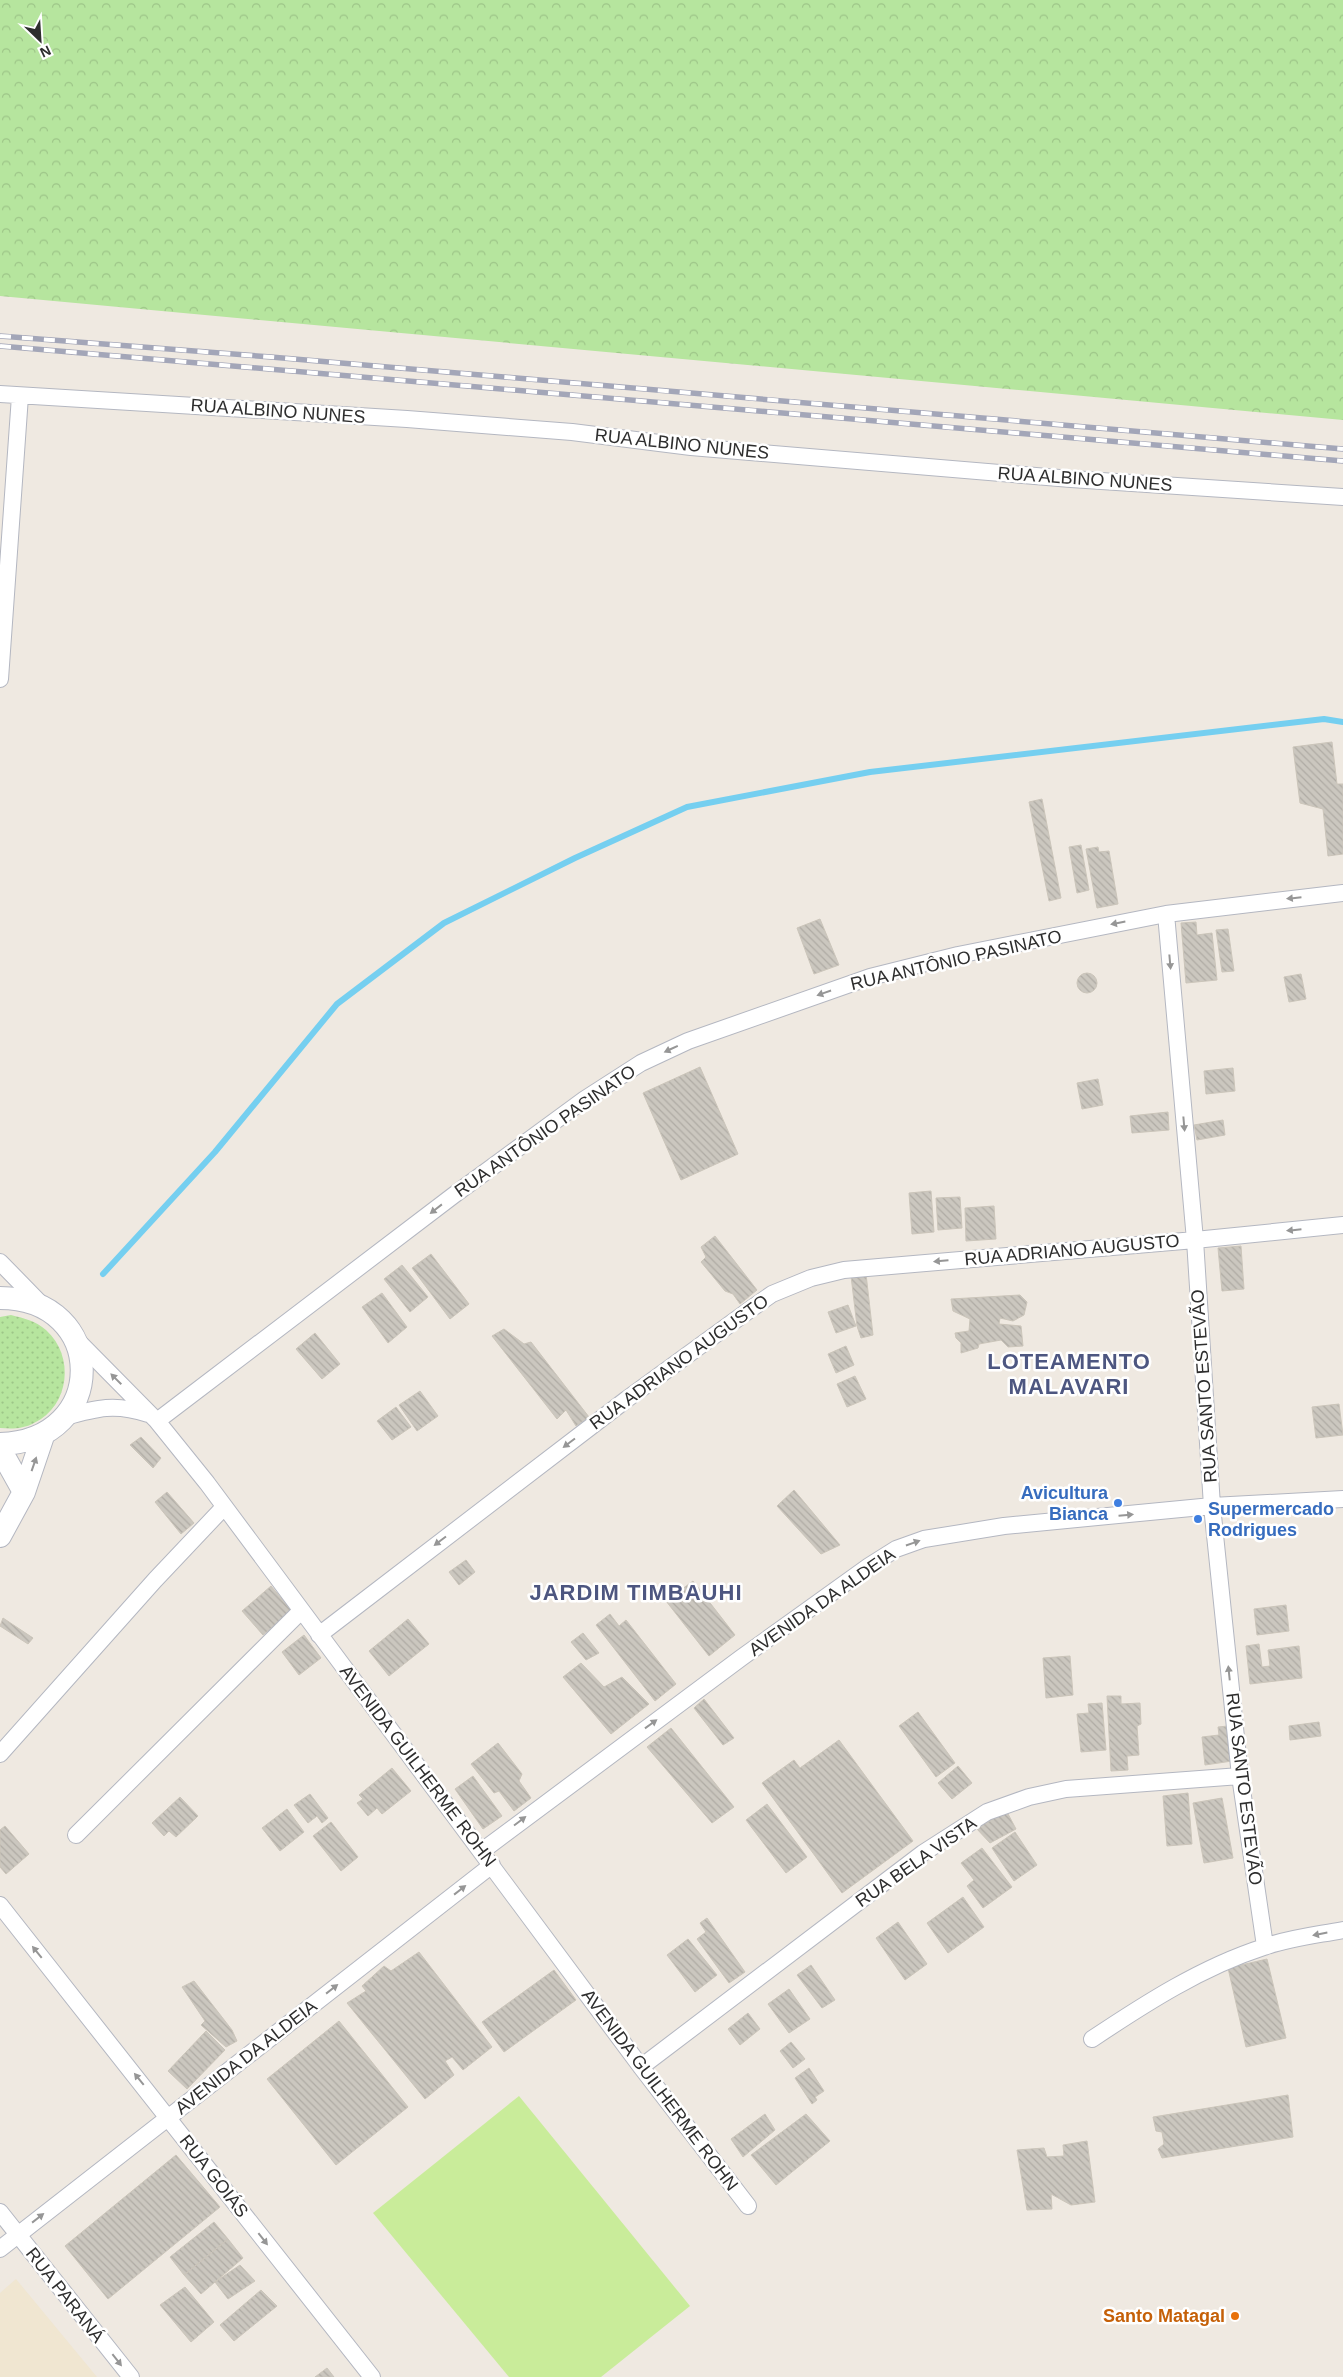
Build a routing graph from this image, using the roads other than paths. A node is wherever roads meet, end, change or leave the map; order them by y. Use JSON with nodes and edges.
{"nodes":[{"id":1,"x":0,"y":394,"type":"edge"},
{"id":2,"x":20,"y":396,"type":"junction"},
{"id":3,"x":1343,"y":498,"type":"edge"},
{"id":4,"x":0,"y":679,"type":"edge"},
{"id":5,"x":1343,"y":893,"type":"edge"},
{"id":6,"x":1166,"y":914,"type":"junction"},
{"id":7,"x":1343,"y":1225,"type":"edge"},
{"id":8,"x":1195,"y":1240,"type":"junction"},
{"id":9,"x":0,"y":1262,"type":"edge"},
{"id":10,"x":0,"y":1298,"type":"edge"},
{"id":11,"x":42,"y":1306,"type":"junction"},
{"id":12,"x":74,"y":1337,"type":"junction"},
{"id":13,"x":65,"y":1417,"type":"junction"},
{"id":14,"x":154,"y":1418,"type":"junction"},
{"id":15,"x":43,"y":1436,"type":"junction"},
{"id":16,"x":0,"y":1444,"type":"edge"},
{"id":17,"x":0,"y":1449,"type":"edge"},
{"id":18,"x":24,"y":1492,"type":"junction"},
{"id":19,"x":1343,"y":1499,"type":"edge"},
{"id":20,"x":1212,"y":1506,"type":"junction"},
{"id":21,"x":224,"y":1507,"type":"junction"},
{"id":22,"x":0,"y":1536,"type":"edge"},
{"id":23,"x":301,"y":1611,"type":"junction"},
{"id":24,"x":319,"y":1635,"type":"junction"},
{"id":25,"x":0,"y":1754,"type":"edge"},
{"id":26,"x":1240,"y":1776,"type":"junction"},
{"id":27,"x":76,"y":1835,"type":"dead end"},
{"id":28,"x":482,"y":1851,"type":"junction"},
{"id":29,"x":492,"y":1865,"type":"junction"},
{"id":30,"x":0,"y":1905,"type":"edge"},
{"id":31,"x":1343,"y":1930,"type":"edge"},
{"id":32,"x":1265,"y":1946,"type":"junction"},
{"id":33,"x":1092,"y":2039,"type":"dead end"},
{"id":34,"x":641,"y":2067,"type":"junction"},
{"id":35,"x":169,"y":2117,"type":"junction"},
{"id":36,"x":748,"y":2206,"type":"dead end"},
{"id":37,"x":0,"y":2212,"type":"edge"},
{"id":38,"x":17,"y":2234,"type":"junction"},
{"id":39,"x":0,"y":2249,"type":"edge"},
{"id":40,"x":131,"y":2377,"type":"edge"},
{"id":41,"x":372,"y":2377,"type":"edge"}],
"edges":[{"from":1,"to":2,"type":"street","name":"RUA ALBINO NUNES"},
{"from":2,"to":3,"type":"street","name":"RUA ALBINO NUNES"},
{"from":2,"to":4,"type":"street"},
{"from":5,"to":6,"type":"street","name":"RUA ANTÔNIO PASINATO","one_way":true},
{"from":6,"to":8,"type":"street","name":"RUA SANTO ESTEVÃO","one_way":true},
{"from":6,"to":14,"type":"street","name":"RUA ANTÔNIO PASINATO","one_way":true},
{"from":7,"to":8,"type":"street","name":"RUA ADRIANO AUGUSTO","one_way":true},
{"from":8,"to":20,"type":"street","name":"RUA SANTO ESTEVÃO"},
{"from":8,"to":24,"type":"street","name":"RUA ADRIANO AUGUSTO","one_way":true},
{"from":9,"to":11,"type":"street"},
{"from":10,"to":11,"type":"street"},
{"from":11,"to":12,"type":"street"},
{"from":12,"to":13,"type":"street"},
{"from":14,"to":12,"type":"street","name":"AVENIDA GUILHERME ROHN","one_way":true},
{"from":13,"to":14,"type":"street"},
{"from":13,"to":15,"type":"street"},
{"from":14,"to":21,"type":"street","name":"AVENIDA GUILHERME ROHN"},
{"from":15,"to":16,"type":"street"},
{"from":18,"to":15,"type":"street","one_way":true},
{"from":17,"to":18,"type":"street"},
{"from":18,"to":22,"type":"street"},
{"from":19,"to":20,"type":"street","name":"AVENIDA DA ALDEIA"},
{"from":26,"to":20,"type":"street","name":"RUA SANTO ESTEVÃO","one_way":true},
{"from":28,"to":20,"type":"street","name":"AVENIDA DA ALDEIA","one_way":true},
{"from":21,"to":23,"type":"street","name":"AVENIDA GUILHERME ROHN"},
{"from":21,"to":25,"type":"street"},
{"from":23,"to":24,"type":"street","name":"AVENIDA GUILHERME ROHN"},
{"from":23,"to":27,"type":"street"},
{"from":24,"to":28,"type":"street","name":"AVENIDA GUILHERME ROHN"},
{"from":26,"to":32,"type":"street","name":"RUA SANTO ESTEVÃO"},
{"from":26,"to":34,"type":"street","name":"RUA BELA VISTA"},
{"from":28,"to":29,"type":"street","name":"AVENIDA GUILHERME ROHN"},
{"from":29,"to":34,"type":"street","name":"AVENIDA GUILHERME ROHN"},
{"from":35,"to":29,"type":"street","name":"AVENIDA DA ALDEIA","one_way":true},
{"from":35,"to":30,"type":"street","name":"RUA GOIÁS","one_way":true},
{"from":31,"to":32,"type":"street","one_way":true},
{"from":32,"to":33,"type":"street"},
{"from":34,"to":36,"type":"street","name":"AVENIDA GUILHERME ROHN"},
{"from":38,"to":35,"type":"street","name":"AVENIDA DA ALDEIA","one_way":true},
{"from":35,"to":41,"type":"street","name":"RUA GOIÁS","one_way":true},
{"from":37,"to":38,"type":"street","name":"RUA PARANÁ"},
{"from":38,"to":39,"type":"street","name":"AVENIDA DA ALDEIA"},
{"from":38,"to":40,"type":"street","name":"RUA PARANÁ","one_way":true}]}
